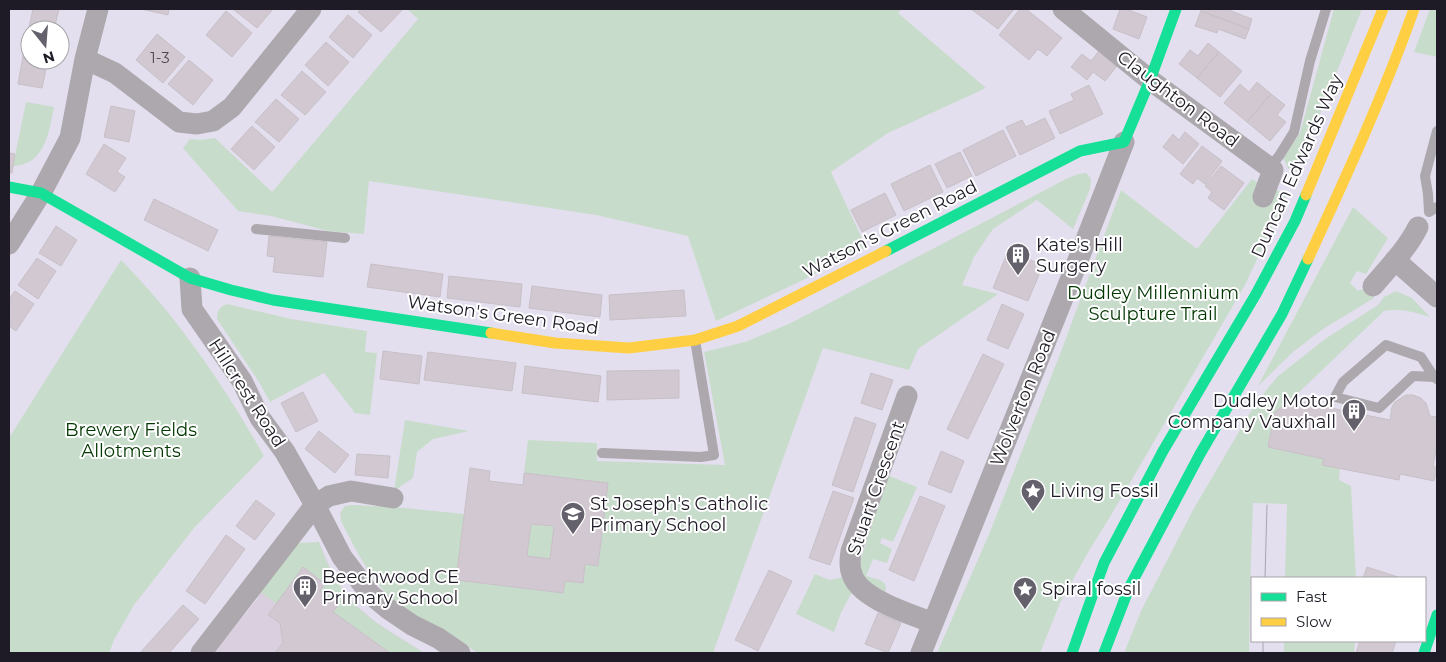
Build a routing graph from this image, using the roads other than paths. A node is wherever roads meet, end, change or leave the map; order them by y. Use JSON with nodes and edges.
{"nodes":[{"id":1,"x":98,"y":9,"type":"edge"},
{"id":2,"x":311,"y":9,"type":"edge"},
{"id":3,"x":1062,"y":9,"type":"edge"},
{"id":4,"x":1176,"y":9,"type":"edge"},
{"id":5,"x":1326,"y":9,"type":"edge"},
{"id":6,"x":1383,"y":9,"type":"edge"},
{"id":7,"x":1414,"y":9,"type":"edge"},
{"id":8,"x":85,"y":59,"type":"junction"},
{"id":9,"x":1150,"y":80,"type":"junction"},
{"id":10,"x":1437,"y":130,"type":"edge"},
{"id":11,"x":1124,"y":142,"type":"junction"},
{"id":12,"x":1269,"y":168,"type":"junction"},
{"id":13,"x":9,"y":187,"type":"edge"},
{"id":14,"x":41,"y":193,"type":"junction"},
{"id":15,"x":1263,"y":197,"type":"dead end"},
{"id":16,"x":1428,"y":215,"type":"edge"},
{"id":17,"x":256,"y":229,"type":"dead end"},
{"id":18,"x":345,"y":238,"type":"dead end"},
{"id":19,"x":9,"y":244,"type":"edge"},
{"id":20,"x":1396,"y":260,"type":"junction"},
{"id":21,"x":190,"y":278,"type":"junction"},
{"id":22,"x":1374,"y":286,"type":"dead end"},
{"id":23,"x":1437,"y":297,"type":"edge"},
{"id":24,"x":695,"y":340,"type":"junction"},
{"id":25,"x":1436,"y":378,"type":"edge"},
{"id":26,"x":907,"y":396,"type":"dead end"},
{"id":27,"x":1354,"y":402,"type":"junction"},
{"id":28,"x":1351,"y":412,"type":"dead end"},
{"id":29,"x":602,"y":453,"type":"dead end"},
{"id":30,"x":393,"y":498,"type":"dead end"},
{"id":31,"x":315,"y":505,"type":"junction"},
{"id":32,"x":1437,"y":615,"type":"edge"},
{"id":33,"x":933,"y":623,"type":"junction"},
{"id":34,"x":201,"y":653,"type":"edge"},
{"id":35,"x":460,"y":653,"type":"edge"},
{"id":36,"x":921,"y":653,"type":"edge"},
{"id":37,"x":1072,"y":653,"type":"edge"},
{"id":38,"x":1104,"y":653,"type":"edge"},
{"id":39,"x":1424,"y":653,"type":"edge"}],
"edges":[{"from":1,"to":8,"type":"street"},
{"from":2,"to":8,"type":"street"},
{"from":3,"to":9,"type":"street","name":"Claughton Road"},
{"from":4,"to":9,"type":"main road"},
{"from":5,"to":12,"type":"lane"},
{"from":6,"to":37,"type":"main road","name":"Duncan Edwards Way"},
{"from":7,"to":38,"type":"main road"},
{"from":8,"to":14,"type":"street"},
{"from":9,"to":11,"type":"main road"},
{"from":9,"to":12,"type":"street","name":"Claughton Road"},
{"from":10,"to":16,"type":"lane"},
{"from":11,"to":24,"type":"main road","name":"Watson's Green Road"},
{"from":11,"to":33,"type":"street","name":"Wolverton Road"},
{"from":12,"to":15,"type":"street"},
{"from":13,"to":14,"type":"main road","name":"Watson's Green Road"},
{"from":14,"to":19,"type":"street"},
{"from":14,"to":21,"type":"main road","name":"Watson's Green Road"},
{"from":16,"to":20,"type":"street"},
{"from":17,"to":18,"type":"lane"},
{"from":20,"to":22,"type":"street"},
{"from":20,"to":23,"type":"street"},
{"from":21,"to":24,"type":"main road","name":"Watson's Green Road"},
{"from":21,"to":31,"type":"street","name":"Hillcrest Road"},
{"from":24,"to":29,"type":"lane"},
{"from":25,"to":27,"type":"lane"},
{"from":25,"to":27,"type":"lane"},
{"from":26,"to":33,"type":"street","name":"Stuart Crescent"},
{"from":27,"to":28,"type":"lane"},
{"from":30,"to":31,"type":"street"},
{"from":31,"to":34,"type":"street"},
{"from":31,"to":35,"type":"street","name":"Hillcrest Road"},
{"from":32,"to":39,"type":"main road"},
{"from":33,"to":36,"type":"street","name":"Wolverton Road"}]}
